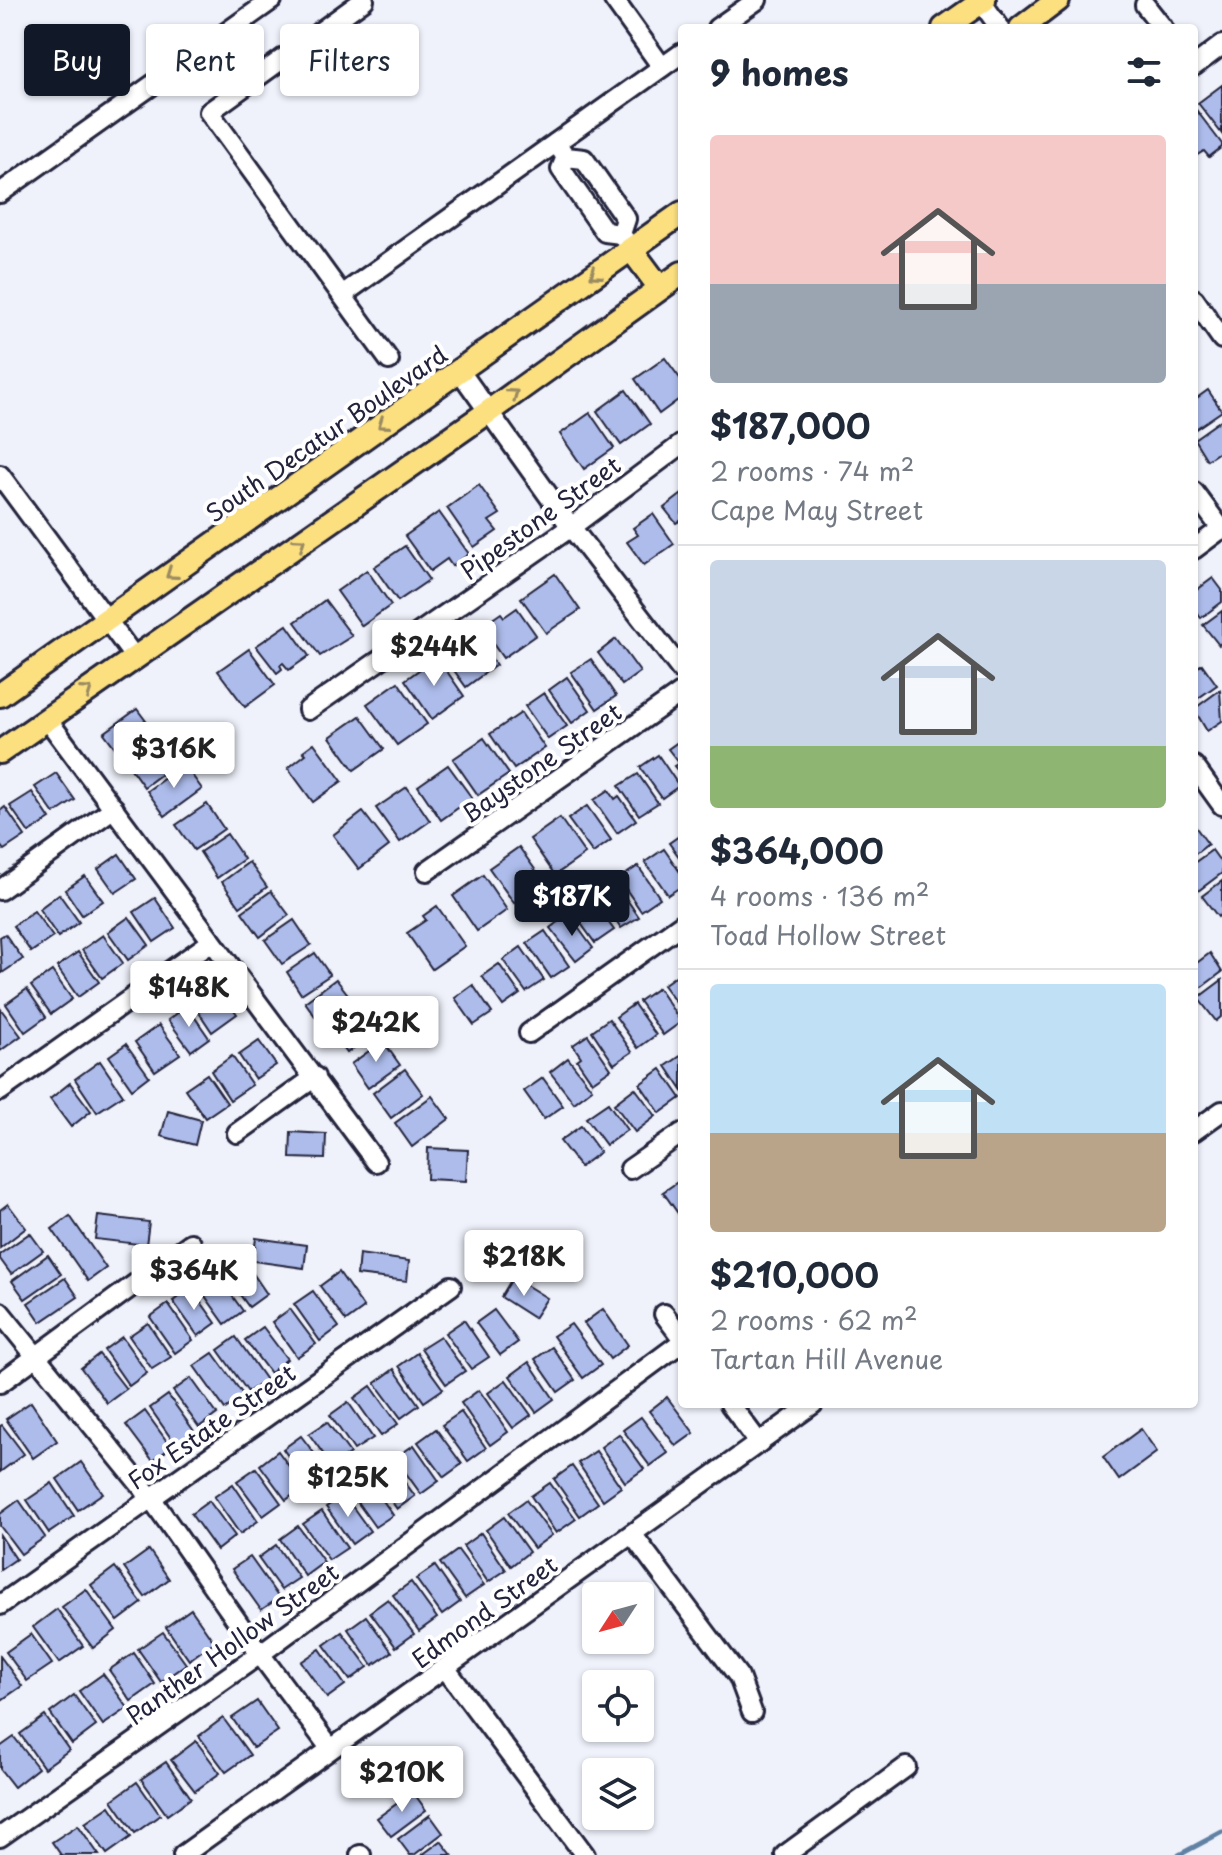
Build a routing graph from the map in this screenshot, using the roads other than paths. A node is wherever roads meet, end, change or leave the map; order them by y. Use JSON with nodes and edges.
{"nodes":[{"id":1,"x":272,"y":0,"type":"edge"},
{"id":2,"x":364,"y":0,"type":"edge"},
{"id":3,"x":614,"y":0,"type":"edge"},
{"id":4,"x":757,"y":0,"type":"edge"},
{"id":5,"x":1058,"y":0,"type":"edge"},
{"id":6,"x":981,"y":1,"type":"edge"},
{"id":7,"x":1145,"y":5,"type":"dead end"},
{"id":8,"x":723,"y":24,"type":"edge"},
{"id":9,"x":949,"y":24,"type":"edge"},
{"id":10,"x":997,"y":24,"type":"edge"},
{"id":11,"x":1026,"y":24,"type":"edge"},
{"id":12,"x":1160,"y":24,"type":"edge"},
{"id":13,"x":1222,"y":45,"type":"edge"},
{"id":14,"x":678,"y":56,"type":"edge"},
{"id":15,"x":1198,"y":63,"type":"edge"},
{"id":16,"x":662,"y":67,"type":"junction"},
{"id":17,"x":561,"y":150,"type":"junction"},
{"id":18,"x":0,"y":193,"type":"edge"},
{"id":19,"x":678,"y":215,"type":"edge"},
{"id":20,"x":626,"y":241,"type":"junction"},
{"id":21,"x":678,"y":276,"type":"edge"},
{"id":22,"x":660,"y":288,"type":"junction"},
{"id":23,"x":342,"y":295,"type":"junction"},
{"id":24,"x":1198,"y":305,"type":"edge"},
{"id":25,"x":1222,"y":339,"type":"edge"},
{"id":26,"x":389,"y":360,"type":"dead end"},
{"id":27,"x":459,"y":370,"type":"junction"},
{"id":28,"x":488,"y":412,"type":"junction"},
{"id":29,"x":678,"y":447,"type":"edge"},
{"id":30,"x":0,"y":475,"type":"edge"},
{"id":31,"x":1198,"y":497,"type":"edge"},
{"id":32,"x":571,"y":527,"type":"junction"},
{"id":33,"x":1222,"y":530,"type":"edge"},
{"id":34,"x":1198,"y":546,"type":"edge"},
{"id":35,"x":106,"y":619,"type":"junction"},
{"id":36,"x":135,"y":658,"type":"junction"},
{"id":37,"x":678,"y":666,"type":"edge"},
{"id":38,"x":0,"y":695,"type":"edge"},
{"id":39,"x":678,"y":695,"type":"edge"},
{"id":40,"x":308,"y":710,"type":"dead end"},
{"id":41,"x":47,"y":719,"type":"junction"},
{"id":42,"x":0,"y":752,"type":"edge"},
{"id":43,"x":1198,"y":772,"type":"edge"},
{"id":44,"x":1222,"y":805,"type":"edge"},
{"id":45,"x":114,"y":808,"type":"junction"},
{"id":46,"x":427,"y":871,"type":"dead end"},
{"id":47,"x":0,"y":890,"type":"edge"},
{"id":48,"x":678,"y":927,"type":"edge"},
{"id":49,"x":211,"y":942,"type":"junction"},
{"id":50,"x":529,"y":1033,"type":"dead end"},
{"id":51,"x":315,"y":1077,"type":"junction"},
{"id":52,"x":0,"y":1091,"type":"edge"},
{"id":53,"x":1222,"y":1111,"type":"edge"},
{"id":54,"x":1198,"y":1128,"type":"edge"},
{"id":55,"x":237,"y":1133,"type":"dead end"},
{"id":56,"x":678,"y":1136,"type":"edge"},
{"id":57,"x":376,"y":1162,"type":"dead end"},
{"id":58,"x":630,"y":1169,"type":"dead end"},
{"id":59,"x":191,"y":1243,"type":"dead end"},
{"id":60,"x":451,"y":1286,"type":"dead end"},
{"id":61,"x":0,"y":1312,"type":"edge"},
{"id":62,"x":664,"y":1314,"type":"dead end"},
{"id":63,"x":678,"y":1334,"type":"edge"},
{"id":64,"x":678,"y":1343,"type":"edge"},
{"id":65,"x":35,"y":1358,"type":"junction"},
{"id":66,"x":0,"y":1383,"type":"edge"},
{"id":67,"x":733,"y":1408,"type":"edge"},
{"id":68,"x":807,"y":1408,"type":"edge"},
{"id":69,"x":759,"y":1443,"type":"junction"},
{"id":70,"x":151,"y":1498,"type":"junction"},
{"id":71,"x":632,"y":1534,"type":"junction"},
{"id":72,"x":0,"y":1605,"type":"edge"},
{"id":73,"x":260,"y":1654,"type":"junction"},
{"id":74,"x":446,"y":1669,"type":"junction"},
{"id":75,"x":752,"y":1712,"type":"dead end"},
{"id":76,"x":330,"y":1748,"type":"junction"},
{"id":77,"x":906,"y":1767,"type":"dead end"},
{"id":78,"x":0,"y":1837,"type":"edge"},
{"id":79,"x":183,"y":1855,"type":"edge"},
{"id":80,"x":585,"y":1855,"type":"edge"},
{"id":81,"x":785,"y":1855,"type":"edge"}],
"edges":[{"from":1,"to":18,"type":"street"},
{"from":2,"to":23,"type":"street"},
{"from":3,"to":16,"type":"street"},
{"from":4,"to":8,"type":"street"},
{"from":5,"to":11,"type":"main road"},
{"from":6,"to":9,"type":"main road"},
{"from":6,"to":10,"type":"street"},
{"from":7,"to":12,"type":"street"},
{"from":13,"to":15,"type":"street"},
{"from":14,"to":16,"type":"street"},
{"from":16,"to":17,"type":"street"},
{"from":17,"to":20,"type":"street"},
{"from":17,"to":23,"type":"street"},
{"from":19,"to":20,"type":"main road","name":"South Decatur Boulevard"},
{"from":20,"to":22,"type":"main road"},
{"from":20,"to":27,"type":"main road","name":"South Decatur Boulevard","one_way":true},
{"from":21,"to":22,"type":"main road"},
{"from":28,"to":22,"type":"main road","one_way":true},
{"from":23,"to":26,"type":"street"},
{"from":24,"to":25,"type":"street"},
{"from":27,"to":28,"type":"street"},
{"from":27,"to":35,"type":"main road","name":"South Decatur Boulevard","one_way":true},
{"from":28,"to":32,"type":"street"},
{"from":36,"to":28,"type":"main road","one_way":true},
{"from":29,"to":32,"type":"street","name":"Pipestone Street"},
{"from":30,"to":35,"type":"street"},
{"from":31,"to":33,"type":"street"},
{"from":32,"to":37,"type":"street"},
{"from":32,"to":40,"type":"street","name":"Pipestone Street"},
{"from":33,"to":34,"type":"street"},
{"from":35,"to":36,"type":"street"},
{"from":35,"to":38,"type":"main road","name":"South Decatur Boulevard"},
{"from":41,"to":36,"type":"main road","one_way":true},
{"from":39,"to":46,"type":"street","name":"Baystone Street"},
{"from":41,"to":42,"type":"main road"},
{"from":41,"to":45,"type":"street"},
{"from":43,"to":44,"type":"street"},
{"from":45,"to":47,"type":"street"},
{"from":45,"to":49,"type":"street"},
{"from":48,"to":50,"type":"street"},
{"from":49,"to":51,"type":"street"},
{"from":49,"to":52,"type":"street"},
{"from":51,"to":55,"type":"street"},
{"from":51,"to":57,"type":"street"},
{"from":53,"to":54,"type":"street"},
{"from":56,"to":58,"type":"street"},
{"from":59,"to":65,"type":"street"},
{"from":60,"to":70,"type":"street","name":"Fox Estate Street"},
{"from":61,"to":65,"type":"street"},
{"from":62,"to":63,"type":"street"},
{"from":64,"to":73,"type":"street","name":"Panther Hollow Street"},
{"from":65,"to":66,"type":"street"},
{"from":65,"to":70,"type":"street"},
{"from":67,"to":69,"type":"street"},
{"from":68,"to":69,"type":"street","name":"Edmond Street"},
{"from":69,"to":71,"type":"street","name":"Edmond Street"},
{"from":70,"to":72,"type":"street","name":"Fox Estate Street"},
{"from":70,"to":73,"type":"street"},
{"from":71,"to":74,"type":"street","name":"Edmond Street"},
{"from":71,"to":75,"type":"street"},
{"from":73,"to":76,"type":"street"},
{"from":73,"to":78,"type":"street","name":"Panther Hollow Street"},
{"from":74,"to":76,"type":"street","name":"Edmond Street"},
{"from":74,"to":80,"type":"street"},
{"from":76,"to":79,"type":"street","name":"Edmond Street"},
{"from":77,"to":81,"type":"street"}]}
